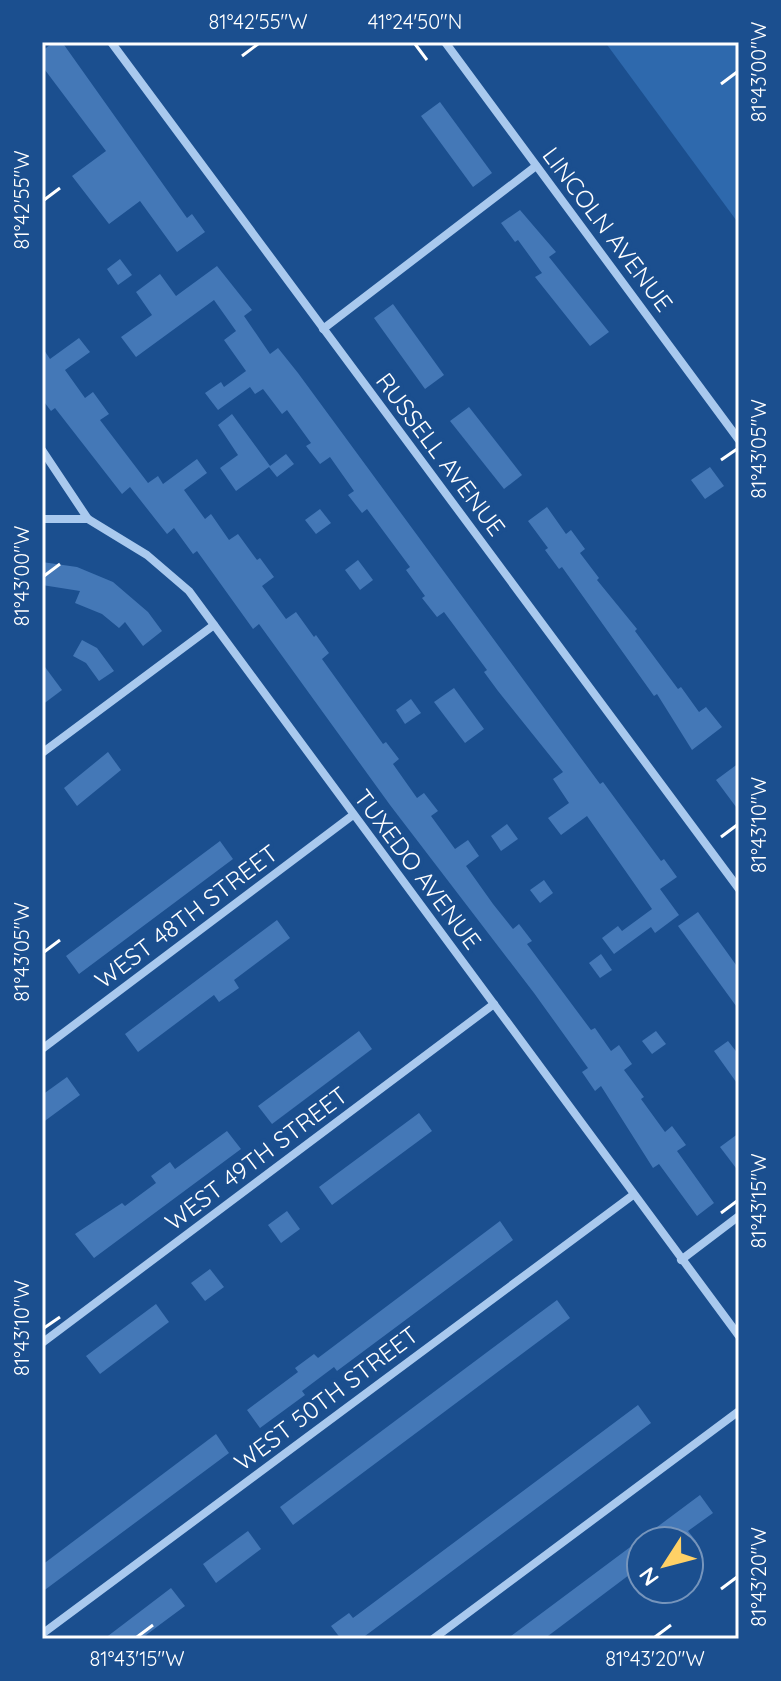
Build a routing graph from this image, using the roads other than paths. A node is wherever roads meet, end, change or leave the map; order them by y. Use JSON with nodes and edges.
{"nodes":[{"id":1,"x":111,"y":42,"type":"edge"},
{"id":2,"x":445,"y":42,"type":"edge"},
{"id":3,"x":536,"y":166,"type":"junction"},
{"id":4,"x":323,"y":329,"type":"junction"},
{"id":5,"x":739,"y":440,"type":"edge"},
{"id":6,"x":42,"y":450,"type":"edge"},
{"id":7,"x":42,"y":519,"type":"edge"},
{"id":8,"x":88,"y":519,"type":"junction"},
{"id":9,"x":214,"y":625,"type":"junction"},
{"id":10,"x":42,"y":753,"type":"edge"},
{"id":11,"x":353,"y":815,"type":"junction"},
{"id":12,"x":739,"y":889,"type":"edge"},
{"id":13,"x":494,"y":1004,"type":"junction"},
{"id":14,"x":42,"y":1049,"type":"edge"},
{"id":15,"x":633,"y":1195,"type":"junction"},
{"id":16,"x":739,"y":1216,"type":"edge"},
{"id":17,"x":681,"y":1260,"type":"junction"},
{"id":18,"x":739,"y":1336,"type":"edge"},
{"id":19,"x":42,"y":1343,"type":"edge"},
{"id":20,"x":739,"y":1411,"type":"edge"},
{"id":21,"x":42,"y":1634,"type":"edge"},
{"id":22,"x":433,"y":1639,"type":"edge"}],
"edges":[{"from":1,"to":4,"type":"street","name":"RUSSELL AVENUE"},
{"from":2,"to":3,"type":"street","name":"LINCOLN AVENUE"},
{"from":3,"to":4,"type":"street"},
{"from":3,"to":5,"type":"street","name":"LINCOLN AVENUE"},
{"from":4,"to":12,"type":"street","name":"RUSSELL AVENUE"},
{"from":6,"to":8,"type":"street","name":"TUXEDO AVENUE"},
{"from":7,"to":8,"type":"street"},
{"from":8,"to":9,"type":"street","name":"TUXEDO AVENUE"},
{"from":9,"to":10,"type":"street"},
{"from":9,"to":11,"type":"street","name":"TUXEDO AVENUE"},
{"from":11,"to":13,"type":"street","name":"TUXEDO AVENUE"},
{"from":11,"to":14,"type":"street","name":"WEST 48TH STREET"},
{"from":13,"to":15,"type":"street","name":"TUXEDO AVENUE"},
{"from":13,"to":19,"type":"street","name":"WEST 49TH STREET"},
{"from":15,"to":17,"type":"street","name":"TUXEDO AVENUE"},
{"from":15,"to":21,"type":"street","name":"WEST 50TH STREET"},
{"from":16,"to":17,"type":"street"},
{"from":17,"to":18,"type":"street","name":"TUXEDO AVENUE"},
{"from":20,"to":22,"type":"street"}]}
